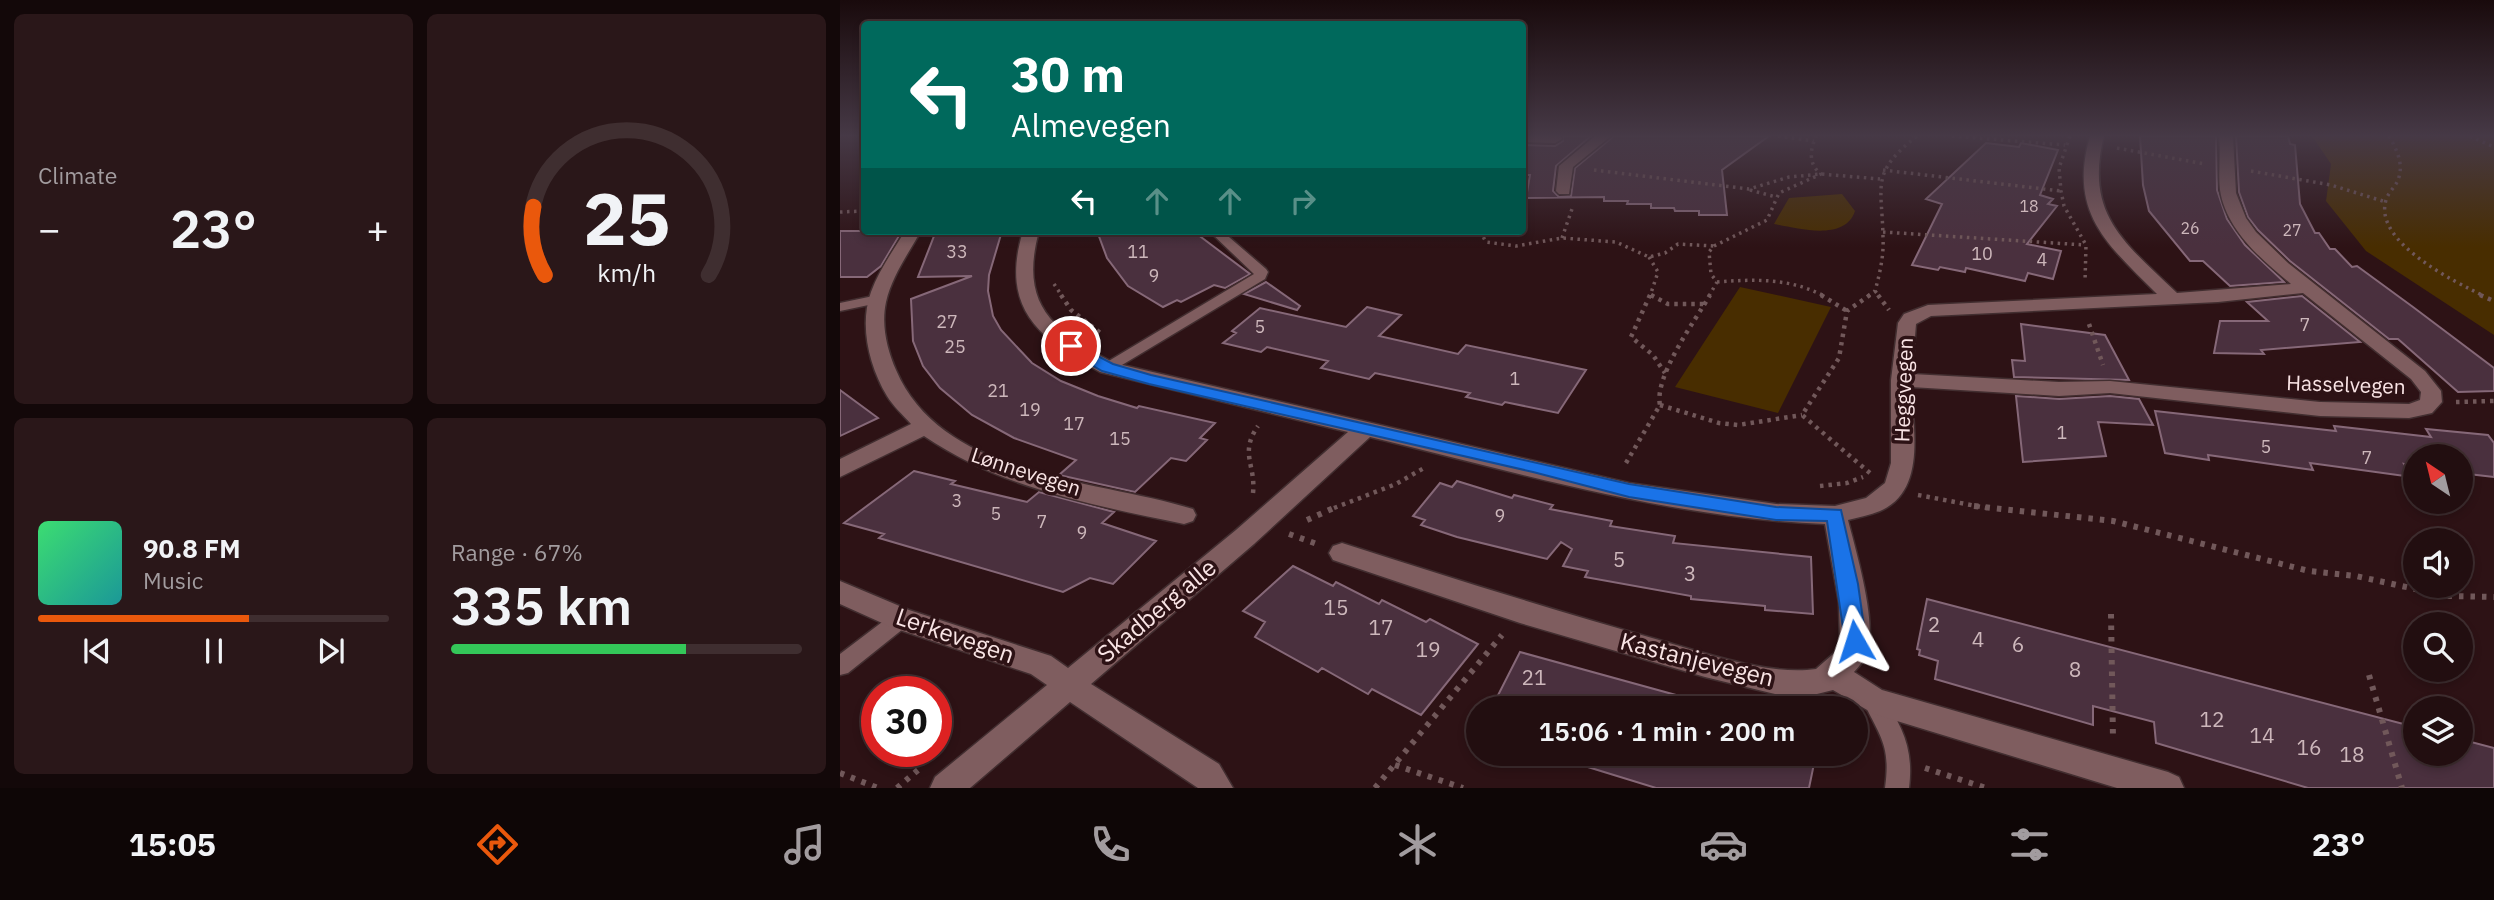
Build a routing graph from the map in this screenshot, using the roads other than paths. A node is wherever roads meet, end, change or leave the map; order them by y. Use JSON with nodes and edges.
{"nodes":[{"id":1,"x":1565,"y":173,"type":"edge"},
{"id":2,"x":2088,"y":173,"type":"edge"},
{"id":3,"x":2228,"y":173,"type":"edge"},
{"id":4,"x":1564,"y":191,"type":"dead end"},
{"id":5,"x":911,"y":235,"type":"edge"},
{"id":6,"x":1030,"y":235,"type":"edge"},
{"id":7,"x":1219,"y":235,"type":"edge"},
{"id":8,"x":2308,"y":287,"type":"junction"},
{"id":9,"x":2171,"y":298,"type":"junction"},
{"id":10,"x":878,"y":299,"type":"junction"},
{"id":11,"x":840,"y":307,"type":"edge"},
{"id":12,"x":1107,"y":368,"type":"junction"},
{"id":13,"x":1901,"y":380,"type":"junction"},
{"id":14,"x":924,"y":427,"type":"junction"},
{"id":15,"x":1364,"y":429,"type":"junction"},
{"id":16,"x":840,"y":469,"type":"edge"},
{"id":17,"x":1184,"y":515,"type":"dead end"},
{"id":18,"x":1835,"y":515,"type":"junction"},
{"id":19,"x":1342,"y":553,"type":"dead end"},
{"id":20,"x":840,"y":592,"type":"edge"},
{"id":21,"x":901,"y":619,"type":"junction"},
{"id":22,"x":840,"y":666,"type":"edge"},
{"id":23,"x":1833,"y":674,"type":"junction"},
{"id":24,"x":1069,"y":683,"type":"junction"},
{"id":25,"x":1874,"y":701,"type":"junction"},
{"id":26,"x":946,"y":788,"type":"edge"},
{"id":27,"x":1217,"y":788,"type":"edge"},
{"id":28,"x":1897,"y":788,"type":"edge"},
{"id":29,"x":2168,"y":788,"type":"edge"}],
"edges":[{"from":1,"to":4,"type":"street"},
{"from":2,"to":9,"type":"street"},
{"from":3,"to":8,"type":"street","name":"Hasselvegen"},
{"from":5,"to":10,"type":"street","name":"Lønnevegen"},
{"from":6,"to":12,"type":"street"},
{"from":7,"to":12,"type":"lane"},
{"from":8,"to":9,"type":"street","name":"Heggvegen"},
{"from":8,"to":13,"type":"street","name":"Hasselvegen"},
{"from":9,"to":13,"type":"street","name":"Heggvegen"},
{"from":10,"to":11,"type":"lane"},
{"from":10,"to":14,"type":"street","name":"Lønnevegen"},
{"from":12,"to":15,"type":"street"},
{"from":13,"to":18,"type":"street","name":"Heggvegen"},
{"from":14,"to":16,"type":"street"},
{"from":14,"to":17,"type":"street","name":"Lønnevegen"},
{"from":15,"to":18,"type":"street"},
{"from":15,"to":24,"type":"street","name":"Skadberg alle"},
{"from":18,"to":23,"type":"street"},
{"from":19,"to":23,"type":"street","name":"Kastanjevegen"},
{"from":20,"to":21,"type":"street","name":"Lerkevegen"},
{"from":21,"to":22,"type":"lane"},
{"from":21,"to":24,"type":"street","name":"Lerkevegen"},
{"from":23,"to":25,"type":"street"},
{"from":24,"to":26,"type":"street","name":"Skadberg alle"},
{"from":24,"to":27,"type":"street","name":"Lerkevegen"},
{"from":25,"to":28,"type":"lane"},
{"from":25,"to":29,"type":"street"}]}
